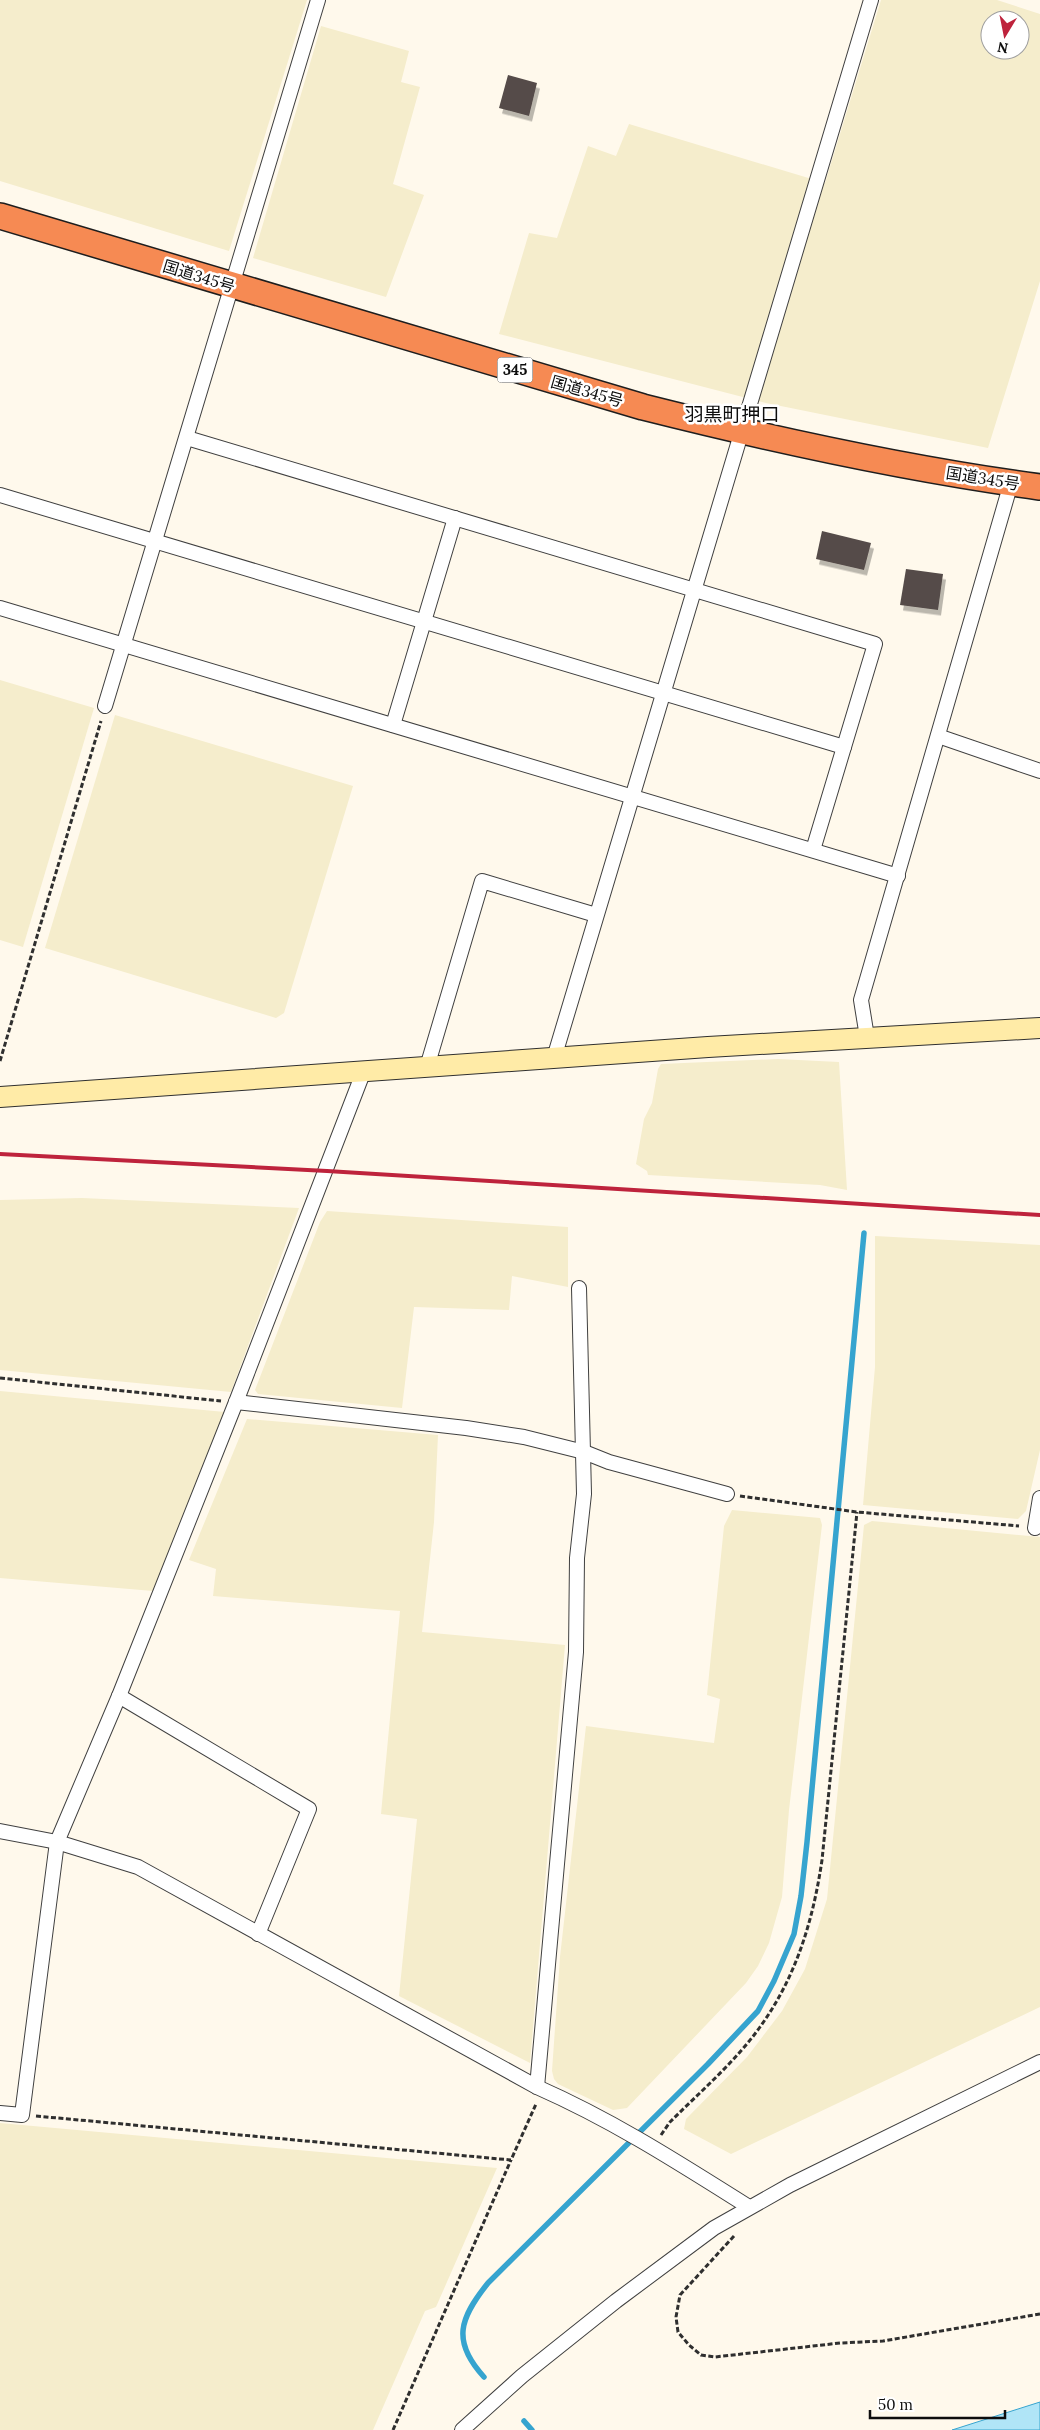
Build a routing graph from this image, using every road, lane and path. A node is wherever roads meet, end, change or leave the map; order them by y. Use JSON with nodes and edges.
{"nodes":[{"id":1,"x":318,"y":0,"type":"edge"},
{"id":2,"x":871,"y":0,"type":"edge"},
{"id":3,"x":0,"y":216,"type":"edge"},
{"id":4,"x":232,"y":286,"type":"junction"},
{"id":5,"x":741,"y":432,"type":"junction"},
{"id":6,"x":187,"y":438,"type":"junction"},
{"id":7,"x":1010,"y":483,"type":"junction"},
{"id":8,"x":1040,"y":487,"type":"edge"},
{"id":9,"x":0,"y":495,"type":"edge"},
{"id":10,"x":455,"y":518,"type":"junction"},
{"id":11,"x":156,"y":542,"type":"junction"},
{"id":12,"x":694,"y":590,"type":"junction"},
{"id":13,"x":0,"y":608,"type":"edge"},
{"id":14,"x":424,"y":622,"type":"junction"},
{"id":15,"x":125,"y":645,"type":"junction"},
{"id":16,"x":663,"y":693,"type":"junction"},
{"id":17,"x":105,"y":706,"type":"joint"},
{"id":18,"x":393,"y":725,"type":"junction"},
{"id":19,"x":938,"y":736,"type":"junction"},
{"id":20,"x":844,"y":747,"type":"junction"},
{"id":21,"x":1040,"y":771,"type":"edge"},
{"id":22,"x":632,"y":796,"type":"junction"},
{"id":23,"x":813,"y":850,"type":"junction"},
{"id":24,"x":898,"y":876,"type":"junction"},
{"id":25,"x":596,"y":915,"type":"junction"},
{"id":26,"x":1040,"y":1028,"type":"edge"},
{"id":27,"x":867,"y":1038,"type":"junction"},
{"id":28,"x":554,"y":1058,"type":"junction"},
{"id":29,"x":0,"y":1061,"type":"edge"},
{"id":30,"x":427,"y":1067,"type":"junction"},
{"id":31,"x":363,"y":1073,"type":"junction"},
{"id":32,"x":0,"y":1097,"type":"edge"},
{"id":33,"x":579,"y":1288,"type":"dead end"},
{"id":34,"x":0,"y":1378,"type":"edge"},
{"id":35,"x":236,"y":1402,"type":"junction"},
{"id":36,"x":584,"y":1452,"type":"junction"},
{"id":37,"x":727,"y":1494,"type":"joint"},
{"id":38,"x":1040,"y":1498,"type":"edge"},
{"id":39,"x":857,"y":1512,"type":"junction"},
{"id":40,"x":1035,"y":1528,"type":"joint"},
{"id":41,"x":119,"y":1696,"type":"junction"},
{"id":42,"x":0,"y":1831,"type":"edge"},
{"id":43,"x":57,"y":1842,"type":"junction"},
{"id":44,"x":258,"y":1934,"type":"junction"},
{"id":45,"x":1040,"y":2062,"type":"edge"},
{"id":46,"x":540,"y":2088,"type":"junction"},
{"id":47,"x":0,"y":2113,"type":"edge"},
{"id":48,"x":22,"y":2115,"type":"junction"},
{"id":49,"x":653,"y":2146,"type":"junction"},
{"id":50,"x":511,"y":2160,"type":"junction"},
{"id":51,"x":749,"y":2207,"type":"junction"},
{"id":52,"x":1040,"y":2314,"type":"edge"},
{"id":53,"x":394,"y":2430,"type":"edge"},
{"id":54,"x":462,"y":2430,"type":"edge"}],
"edges":[{"from":1,"to":4,"type":"street"},
{"from":2,"to":5,"type":"street"},
{"from":3,"to":4,"type":"highway","name":"国道345号","number":"345"},
{"from":4,"to":5,"type":"highway","name":"国道345号","number":"345"},
{"from":4,"to":6,"type":"street"},
{"from":5,"to":7,"type":"highway","name":"国道345号","number":"345"},
{"from":5,"to":12,"type":"street"},
{"from":6,"to":10,"type":"street"},
{"from":6,"to":11,"type":"street"},
{"from":7,"to":8,"type":"highway","name":"国道345号","number":"345"},
{"from":7,"to":19,"type":"street"},
{"from":9,"to":11,"type":"street"},
{"from":10,"to":12,"type":"street"},
{"from":10,"to":14,"type":"street"},
{"from":11,"to":14,"type":"street"},
{"from":11,"to":15,"type":"street"},
{"from":12,"to":16,"type":"street"},
{"from":12,"to":20,"type":"street"},
{"from":13,"to":15,"type":"street"},
{"from":14,"to":16,"type":"street"},
{"from":14,"to":18,"type":"street"},
{"from":15,"to":17,"type":"street"},
{"from":15,"to":18,"type":"street"},
{"from":16,"to":20,"type":"street"},
{"from":16,"to":22,"type":"street"},
{"from":17,"to":29,"type":"path"},
{"from":18,"to":22,"type":"street"},
{"from":19,"to":21,"type":"street"},
{"from":19,"to":24,"type":"street"},
{"from":20,"to":23,"type":"street"},
{"from":22,"to":23,"type":"street"},
{"from":22,"to":25,"type":"street"},
{"from":23,"to":24,"type":"street"},
{"from":24,"to":27,"type":"street"},
{"from":25,"to":28,"type":"street"},
{"from":25,"to":30,"type":"street"},
{"from":26,"to":27,"type":"street"},
{"from":27,"to":28,"type":"street"},
{"from":28,"to":30,"type":"street"},
{"from":30,"to":31,"type":"street"},
{"from":31,"to":32,"type":"street"},
{"from":31,"to":35,"type":"street"},
{"from":33,"to":36,"type":"street"},
{"from":34,"to":35,"type":"path"},
{"from":35,"to":36,"type":"street"},
{"from":35,"to":41,"type":"street"},
{"from":36,"to":37,"type":"street"},
{"from":36,"to":46,"type":"street"},
{"from":37,"to":39,"type":"path"},
{"from":38,"to":40,"type":"street"},
{"from":39,"to":40,"type":"path"},
{"from":39,"to":49,"type":"path"},
{"from":41,"to":43,"type":"street"},
{"from":41,"to":44,"type":"street"},
{"from":42,"to":43,"type":"street"},
{"from":43,"to":44,"type":"street"},
{"from":43,"to":48,"type":"street"},
{"from":44,"to":46,"type":"street"},
{"from":45,"to":51,"type":"street"},
{"from":46,"to":49,"type":"street"},
{"from":46,"to":50,"type":"path"},
{"from":47,"to":48,"type":"street"},
{"from":48,"to":50,"type":"path"},
{"from":49,"to":51,"type":"street"},
{"from":50,"to":53,"type":"path"},
{"from":51,"to":52,"type":"path"},
{"from":51,"to":54,"type":"street"}]}
